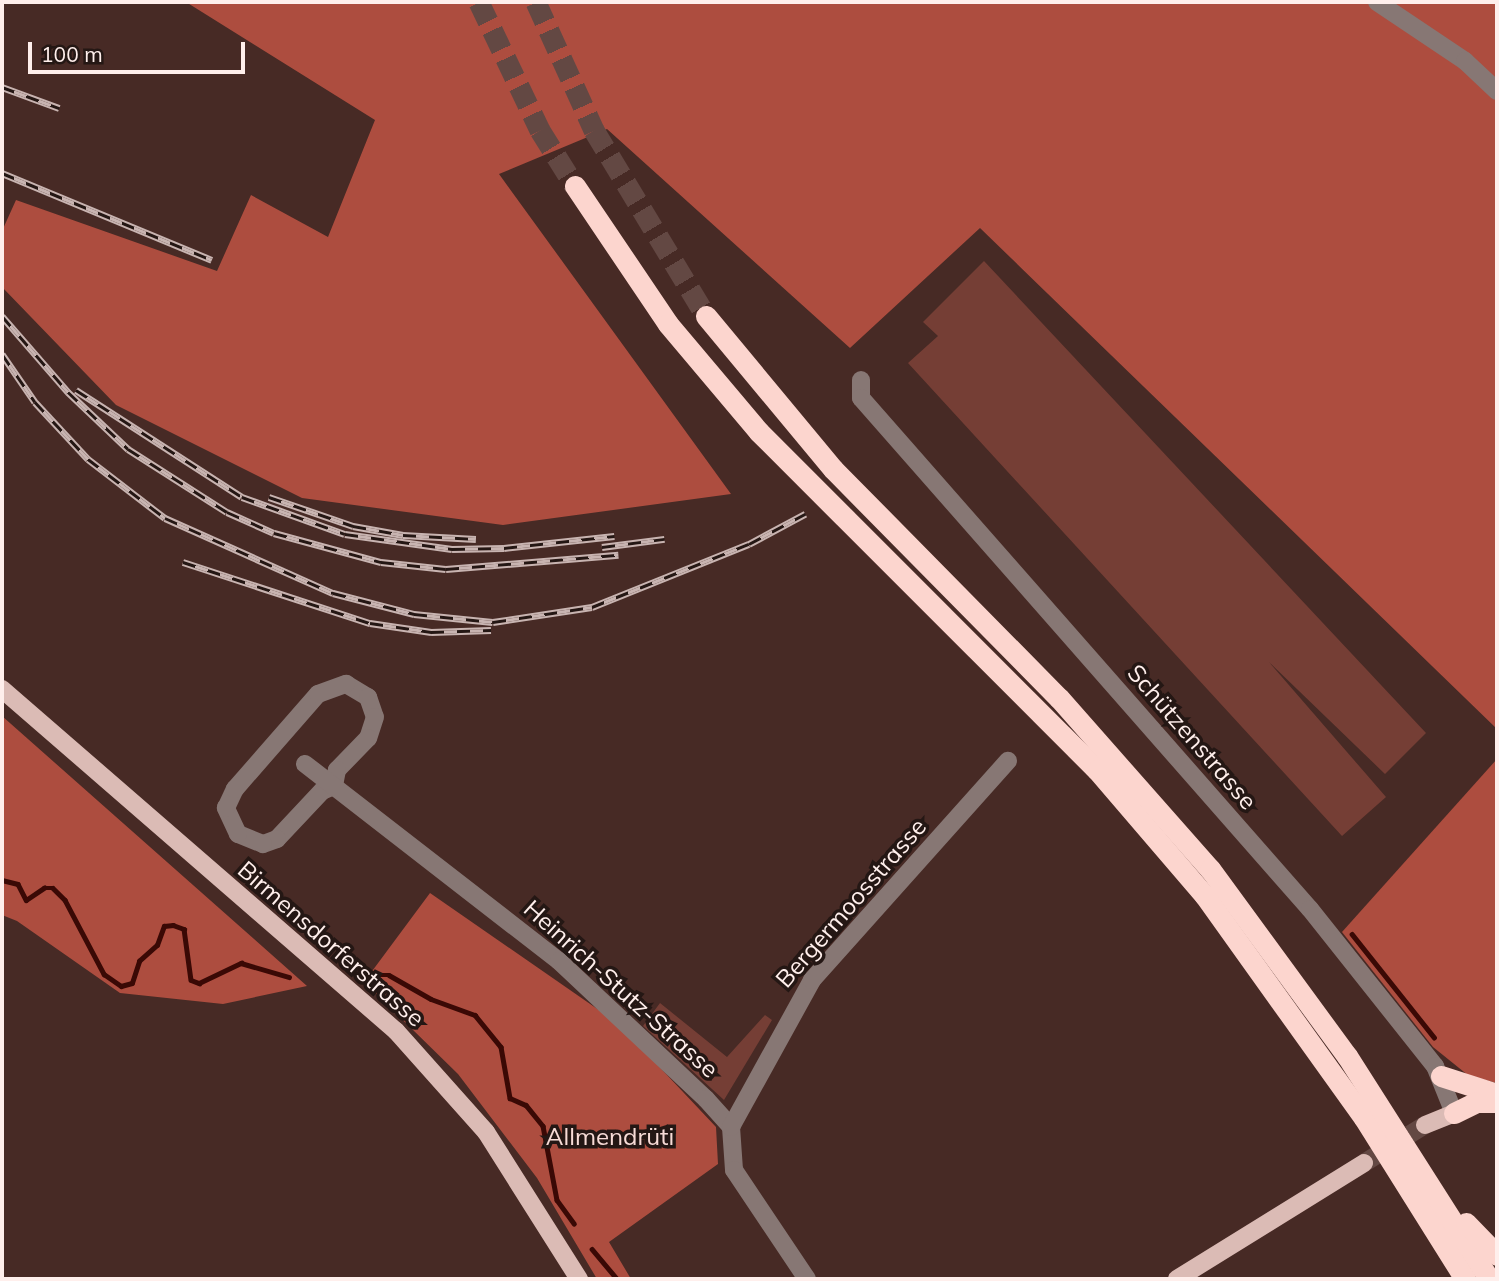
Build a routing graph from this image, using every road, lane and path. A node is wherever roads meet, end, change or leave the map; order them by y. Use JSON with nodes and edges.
{"nodes":[{"id":1,"x":1377,"y":2,"type":"edge"},
{"id":2,"x":1497,"y":91,"type":"edge"},
{"id":3,"x":575,"y":186,"type":"tunnel mouth"},
{"id":4,"x":706,"y":316,"type":"tunnel mouth"},
{"id":5,"x":861,"y":380,"type":"dead end"},
{"id":6,"x":2,"y":689,"type":"edge"},
{"id":7,"x":1008,"y":761,"type":"dead end"},
{"id":8,"x":305,"y":764,"type":"dead end"},
{"id":9,"x":334,"y":786,"type":"junction"},
{"id":10,"x":1441,"y":1076,"type":"junction"},
{"id":11,"x":1497,"y":1094,"type":"edge"},
{"id":12,"x":1497,"y":1102,"type":"edge"},
{"id":13,"x":1454,"y":1113,"type":"junction"},
{"id":14,"x":1497,"y":1115,"type":"edge"},
{"id":15,"x":1425,"y":1125,"type":"tunnel mouth"},
{"id":16,"x":731,"y":1127,"type":"junction"},
{"id":17,"x":1364,"y":1163,"type":"tunnel mouth"},
{"id":18,"x":1435,"y":1191,"type":"junction"},
{"id":19,"x":1497,"y":1255,"type":"edge"},
{"id":20,"x":579,"y":1279,"type":"edge"},
{"id":21,"x":807,"y":1279,"type":"edge"},
{"id":22,"x":1177,"y":1279,"type":"edge"},
{"id":23,"x":1465,"y":1279,"type":"edge"},
{"id":24,"x":1489,"y":1279,"type":"edge"}],
"edges":[{"from":1,"to":2,"type":"street"},
{"from":3,"to":23,"type":"highway"},
{"from":4,"to":18,"type":"highway"},
{"from":5,"to":10,"type":"street","name":"Schützenstrasse"},
{"from":6,"to":20,"type":"main road","name":"Birmensdorferstrasse"},
{"from":7,"to":16,"type":"street","name":"Bergermoosstrasse"},
{"from":8,"to":9,"type":"street","name":"Heinrich-Stutz-Strasse"},
{"from":9,"to":9,"type":"street"},
{"from":9,"to":16,"type":"street","name":"Heinrich-Stutz-Strasse"},
{"from":10,"to":11,"type":"highway"},
{"from":10,"to":13,"type":"street","name":"Schützenstrasse"},
{"from":12,"to":13,"type":"highway"},
{"from":13,"to":14,"type":"highway"},
{"from":13,"to":15,"type":"main road"},
{"from":16,"to":21,"type":"street"},
{"from":17,"to":22,"type":"main road"},
{"from":18,"to":19,"type":"highway"},
{"from":18,"to":24,"type":"highway"}]}
